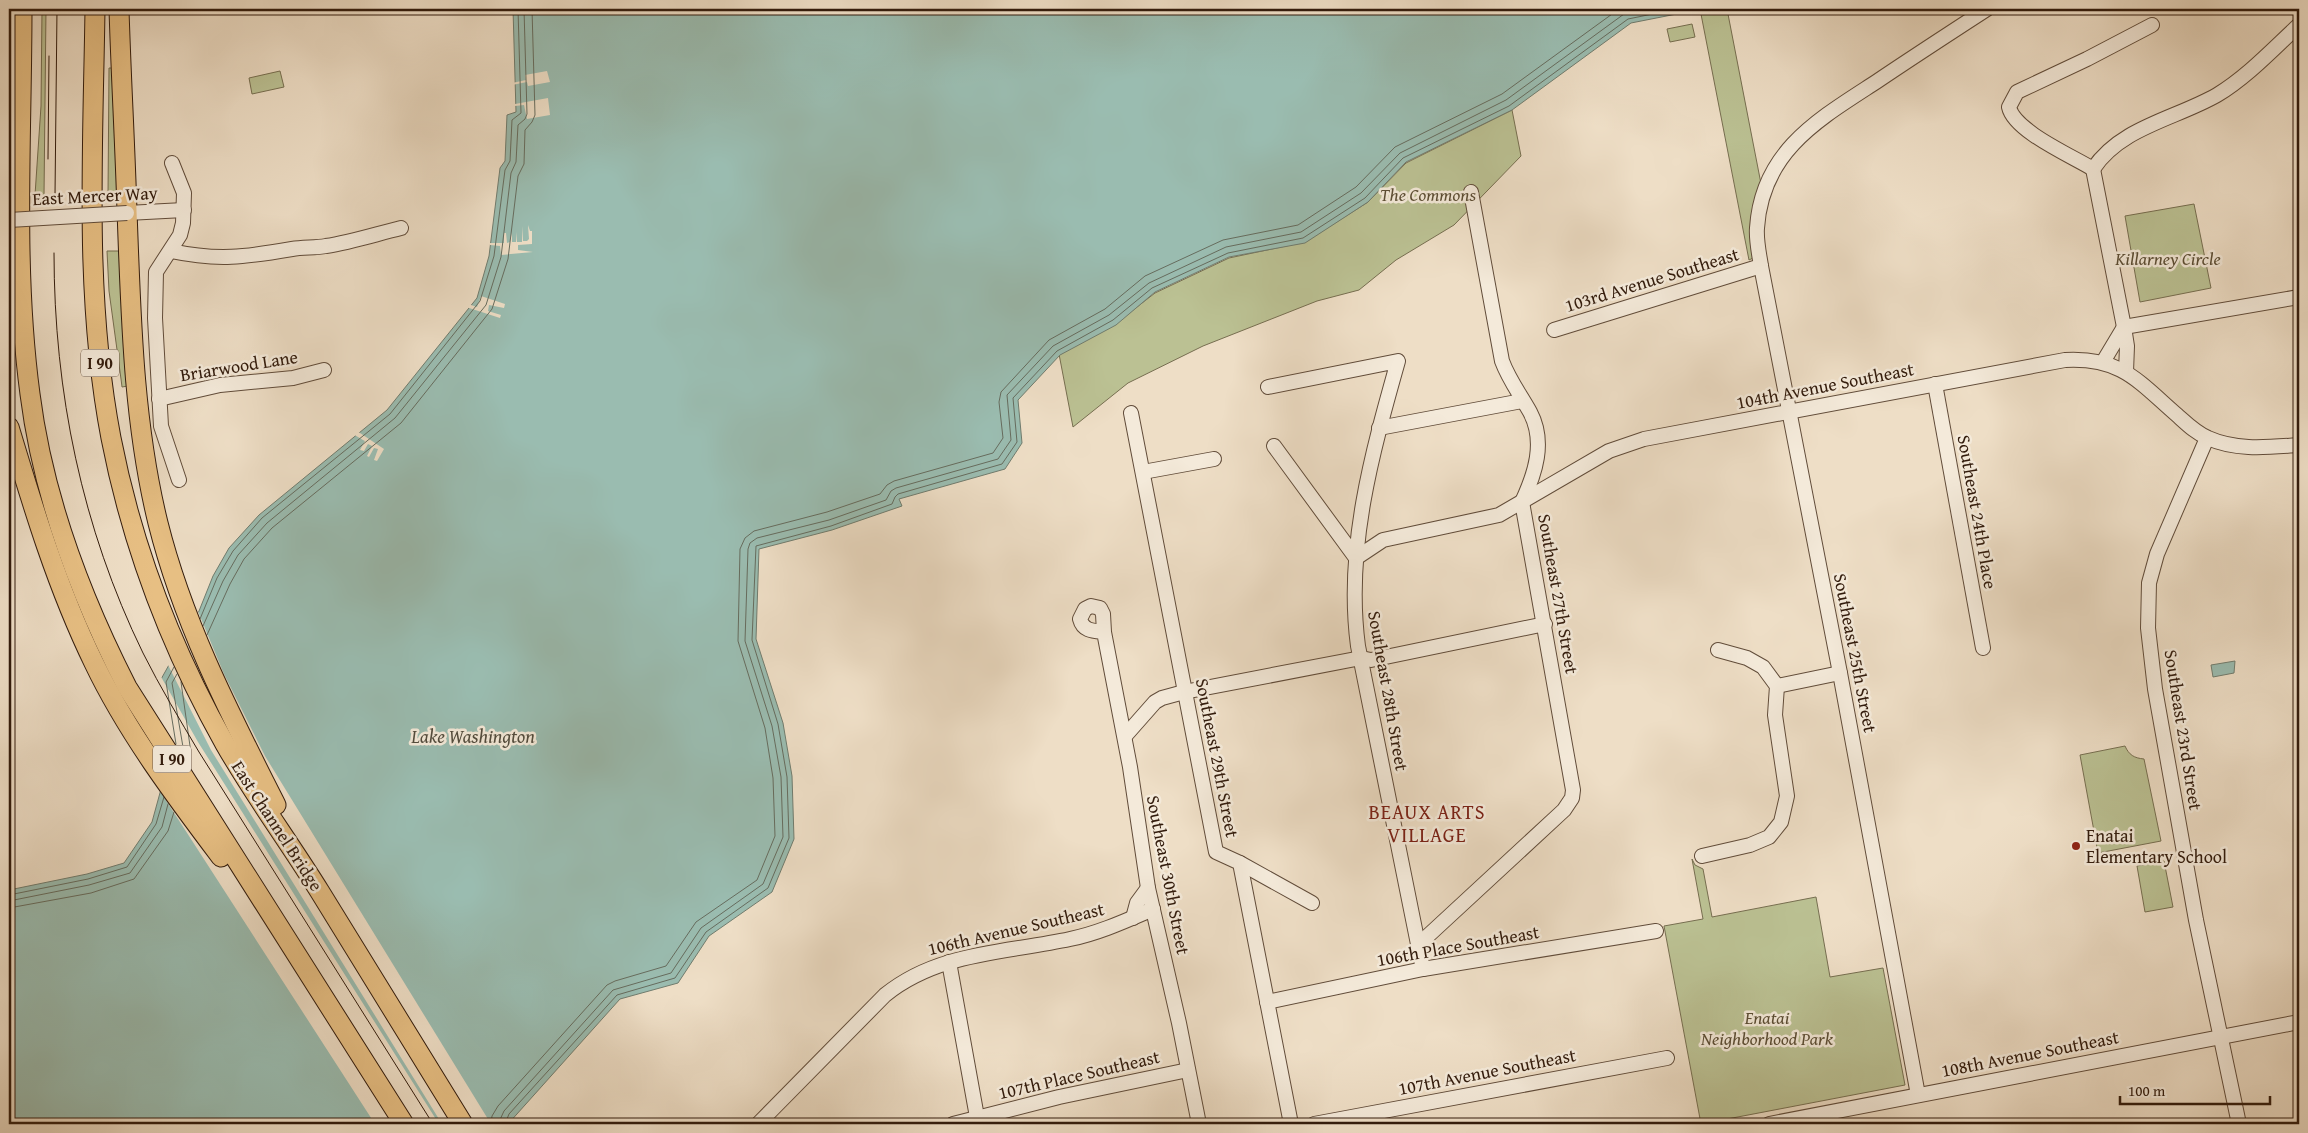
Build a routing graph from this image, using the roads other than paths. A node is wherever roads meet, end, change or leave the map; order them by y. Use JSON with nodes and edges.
{"nodes":[{"id":1,"x":22,"y":9,"type":"edge"},
{"id":2,"x":95,"y":9,"type":"edge"},
{"id":3,"x":119,"y":9,"type":"edge"},
{"id":4,"x":1987,"y":9,"type":"edge"},
{"id":5,"x":2152,"y":25,"type":"dead end"},
{"id":6,"x":2299,"y":25,"type":"edge"},
{"id":7,"x":172,"y":163,"type":"dead end"},
{"id":8,"x":2093,"y":169,"type":"junction"},
{"id":9,"x":1471,"y":192,"type":"dead end"},
{"id":10,"x":184,"y":210,"type":"junction"},
{"id":11,"x":128,"y":213,"type":"junction"},
{"id":12,"x":9,"y":220,"type":"edge"},
{"id":13,"x":401,"y":228,"type":"dead end"},
{"id":14,"x":171,"y":251,"type":"junction"},
{"id":15,"x":1760,"y":266,"type":"junction"},
{"id":16,"x":2299,"y":297,"type":"edge"},
{"id":17,"x":2124,"y":327,"type":"junction"},
{"id":18,"x":1554,"y":330,"type":"dead end"},
{"id":19,"x":2103,"y":362,"type":"junction"},
{"id":20,"x":324,"y":370,"type":"dead end"},
{"id":21,"x":2126,"y":372,"type":"junction"},
{"id":22,"x":1935,"y":384,"type":"junction"},
{"id":23,"x":1268,"y":387,"type":"dead end"},
{"id":24,"x":159,"y":399,"type":"junction"},
{"id":25,"x":1522,"y":400,"type":"junction"},
{"id":26,"x":1789,"y":412,"type":"junction"},
{"id":27,"x":1131,"y":413,"type":"dead end"},
{"id":28,"x":9,"y":427,"type":"edge"},
{"id":29,"x":1379,"y":428,"type":"junction"},
{"id":30,"x":2207,"y":438,"type":"junction"},
{"id":31,"x":2299,"y":445,"type":"edge"},
{"id":32,"x":1274,"y":446,"type":"dead end"},
{"id":33,"x":1214,"y":459,"type":"dead end"},
{"id":34,"x":1143,"y":472,"type":"junction"},
{"id":35,"x":179,"y":480,"type":"dead end"},
{"id":36,"x":1522,"y":502,"type":"junction"},
{"id":37,"x":1356,"y":558,"type":"junction"},
{"id":38,"x":1545,"y":624,"type":"junction"},
{"id":39,"x":1104,"y":632,"type":"dead end"},
{"id":40,"x":1983,"y":648,"type":"dead end"},
{"id":41,"x":1718,"y":650,"type":"dead end"},
{"id":42,"x":1361,"y":658,"type":"junction"},
{"id":43,"x":1840,"y":673,"type":"junction"},
{"id":44,"x":1777,"y":686,"type":"junction"},
{"id":45,"x":1184,"y":692,"type":"junction"},
{"id":46,"x":1124,"y":736,"type":"junction"},
{"id":47,"x":1702,"y":856,"type":"dead end"},
{"id":48,"x":1240,"y":863,"type":"junction"},
{"id":49,"x":1148,"y":888,"type":"junction"},
{"id":50,"x":318,"y":889,"type":"junction"},
{"id":51,"x":1312,"y":903,"type":"dead end"},
{"id":52,"x":1153,"y":909,"type":"junction"},
{"id":53,"x":1133,"y":918,"type":"junction"},
{"id":54,"x":1656,"y":931,"type":"dead end"},
{"id":55,"x":1418,"y":945,"type":"junction"},
{"id":56,"x":950,"y":962,"type":"junction"},
{"id":57,"x":1423,"y":969,"type":"junction"},
{"id":58,"x":311,"y":976,"type":"junction"},
{"id":59,"x":1267,"y":1002,"type":"junction"},
{"id":60,"x":2299,"y":1022,"type":"edge"},
{"id":61,"x":2221,"y":1036,"type":"junction"},
{"id":62,"x":1667,"y":1058,"type":"dead end"},
{"id":63,"x":1188,"y":1070,"type":"junction"},
{"id":64,"x":1918,"y":1095,"type":"junction"},
{"id":65,"x":977,"y":1117,"type":"junction"},
{"id":66,"x":1823,"y":1119,"type":"edge"},
{"id":67,"x":404,"y":1124,"type":"edge"},
{"id":68,"x":463,"y":1124,"type":"edge"},
{"id":69,"x":758,"y":1124,"type":"edge"},
{"id":70,"x":953,"y":1124,"type":"edge"},
{"id":71,"x":1199,"y":1124,"type":"edge"},
{"id":72,"x":1291,"y":1124,"type":"edge"},
{"id":73,"x":1314,"y":1124,"type":"edge"},
{"id":74,"x":1768,"y":1124,"type":"edge"},
{"id":75,"x":2239,"y":1124,"type":"edge"}],
"edges":[{"from":1,"to":58,"type":"highway","number":"I 90"},
{"from":2,"to":50,"type":"highway","name":"East Channel Bridge","number":"I 90"},
{"from":3,"to":11,"type":"highway"},
{"from":4,"to":15,"type":"street","name":"Southeast 25th Street"},
{"from":5,"to":8,"type":"street"},
{"from":6,"to":8,"type":"street"},
{"from":7,"to":10,"type":"street"},
{"from":8,"to":17,"type":"street"},
{"from":9,"to":25,"type":"street","name":"Southeast 27th Street"},
{"from":10,"to":11,"type":"street","name":"East Mercer Way"},
{"from":10,"to":14,"type":"street"},
{"from":11,"to":12,"type":"street","name":"East Mercer Way","bridge":true},
{"from":11,"to":50,"type":"highway"},
{"from":13,"to":14,"type":"street"},
{"from":14,"to":24,"type":"street"},
{"from":15,"to":18,"type":"street","name":"103rd Avenue Southeast"},
{"from":15,"to":26,"type":"street","name":"Southeast 25th Street"},
{"from":16,"to":17,"type":"street"},
{"from":17,"to":19,"type":"street"},
{"from":17,"to":21,"type":"street"},
{"from":19,"to":21,"type":"street","name":"104th Avenue Southeast"},
{"from":19,"to":22,"type":"street","name":"104th Avenue Southeast"},
{"from":20,"to":24,"type":"street","name":"Briarwood Lane"},
{"from":21,"to":30,"type":"street","name":"104th Avenue Southeast"},
{"from":22,"to":26,"type":"street","name":"104th Avenue Southeast"},
{"from":22,"to":40,"type":"street","name":"Southeast 24th Place"},
{"from":23,"to":29,"type":"street","name":"Southeast 28th Street"},
{"from":24,"to":35,"type":"street"},
{"from":25,"to":29,"type":"street"},
{"from":25,"to":36,"type":"street","name":"Southeast 27th Street"},
{"from":26,"to":36,"type":"street","name":"104th Avenue Southeast"},
{"from":26,"to":43,"type":"street","name":"Southeast 25th Street"},
{"from":27,"to":34,"type":"street","name":"Southeast 29th Street"},
{"from":28,"to":58,"type":"highway"},
{"from":29,"to":37,"type":"street","name":"Southeast 28th Street"},
{"from":30,"to":31,"type":"street","name":"104th Avenue Southeast"},
{"from":30,"to":61,"type":"street","name":"Southeast 23rd Street"},
{"from":32,"to":37,"type":"street"},
{"from":33,"to":34,"type":"street"},
{"from":34,"to":45,"type":"street","name":"Southeast 29th Street"},
{"from":36,"to":37,"type":"street","name":"104th Avenue Southeast"},
{"from":36,"to":38,"type":"street","name":"Southeast 27th Street"},
{"from":37,"to":42,"type":"street","name":"Southeast 28th Street"},
{"from":38,"to":42,"type":"street"},
{"from":38,"to":55,"type":"street","name":"Southeast 27th Street"},
{"from":39,"to":46,"type":"street","name":"Southeast 30th Street"},
{"from":41,"to":44,"type":"street"},
{"from":42,"to":45,"type":"street"},
{"from":42,"to":55,"type":"street","name":"Southeast 28th Street"},
{"from":43,"to":44,"type":"street"},
{"from":43,"to":64,"type":"street","name":"Southeast 25th Street"},
{"from":44,"to":47,"type":"street"},
{"from":45,"to":46,"type":"street"},
{"from":45,"to":48,"type":"street","name":"Southeast 29th Street"},
{"from":46,"to":49,"type":"street","name":"Southeast 30th Street"},
{"from":48,"to":51,"type":"street"},
{"from":48,"to":59,"type":"street"},
{"from":49,"to":52,"type":"street","name":"Southeast 30th Street"},
{"from":49,"to":53,"type":"street"},
{"from":50,"to":68,"type":"highway","name":"East Channel Bridge","number":"I 90"},
{"from":52,"to":53,"type":"street","name":"106th Avenue Southeast"},
{"from":52,"to":63,"type":"street","name":"Southeast 30th Street"},
{"from":53,"to":56,"type":"street","name":"106th Avenue Southeast"},
{"from":54,"to":57,"type":"street","name":"106th Place Southeast"},
{"from":55,"to":57,"type":"street","name":"Southeast 28th Street"},
{"from":56,"to":65,"type":"street"},
{"from":56,"to":69,"type":"street","name":"106th Avenue Southeast"},
{"from":57,"to":59,"type":"street","name":"106th Place Southeast"},
{"from":58,"to":67,"type":"highway","number":"I 90"},
{"from":59,"to":72,"type":"street"},
{"from":60,"to":61,"type":"street","name":"108th Avenue Southeast"},
{"from":61,"to":64,"type":"street","name":"108th Avenue Southeast"},
{"from":61,"to":75,"type":"street","name":"Southeast 23rd Street"},
{"from":62,"to":73,"type":"street","name":"107th Avenue Southeast"},
{"from":63,"to":65,"type":"street","name":"107th Place Southeast"},
{"from":63,"to":71,"type":"street","name":"Southeast 30th Street"},
{"from":64,"to":66,"type":"street","name":"108th Avenue Southeast"},
{"from":65,"to":70,"type":"street"},
{"from":66,"to":74,"type":"street","name":"108th Avenue Southeast"}]}
